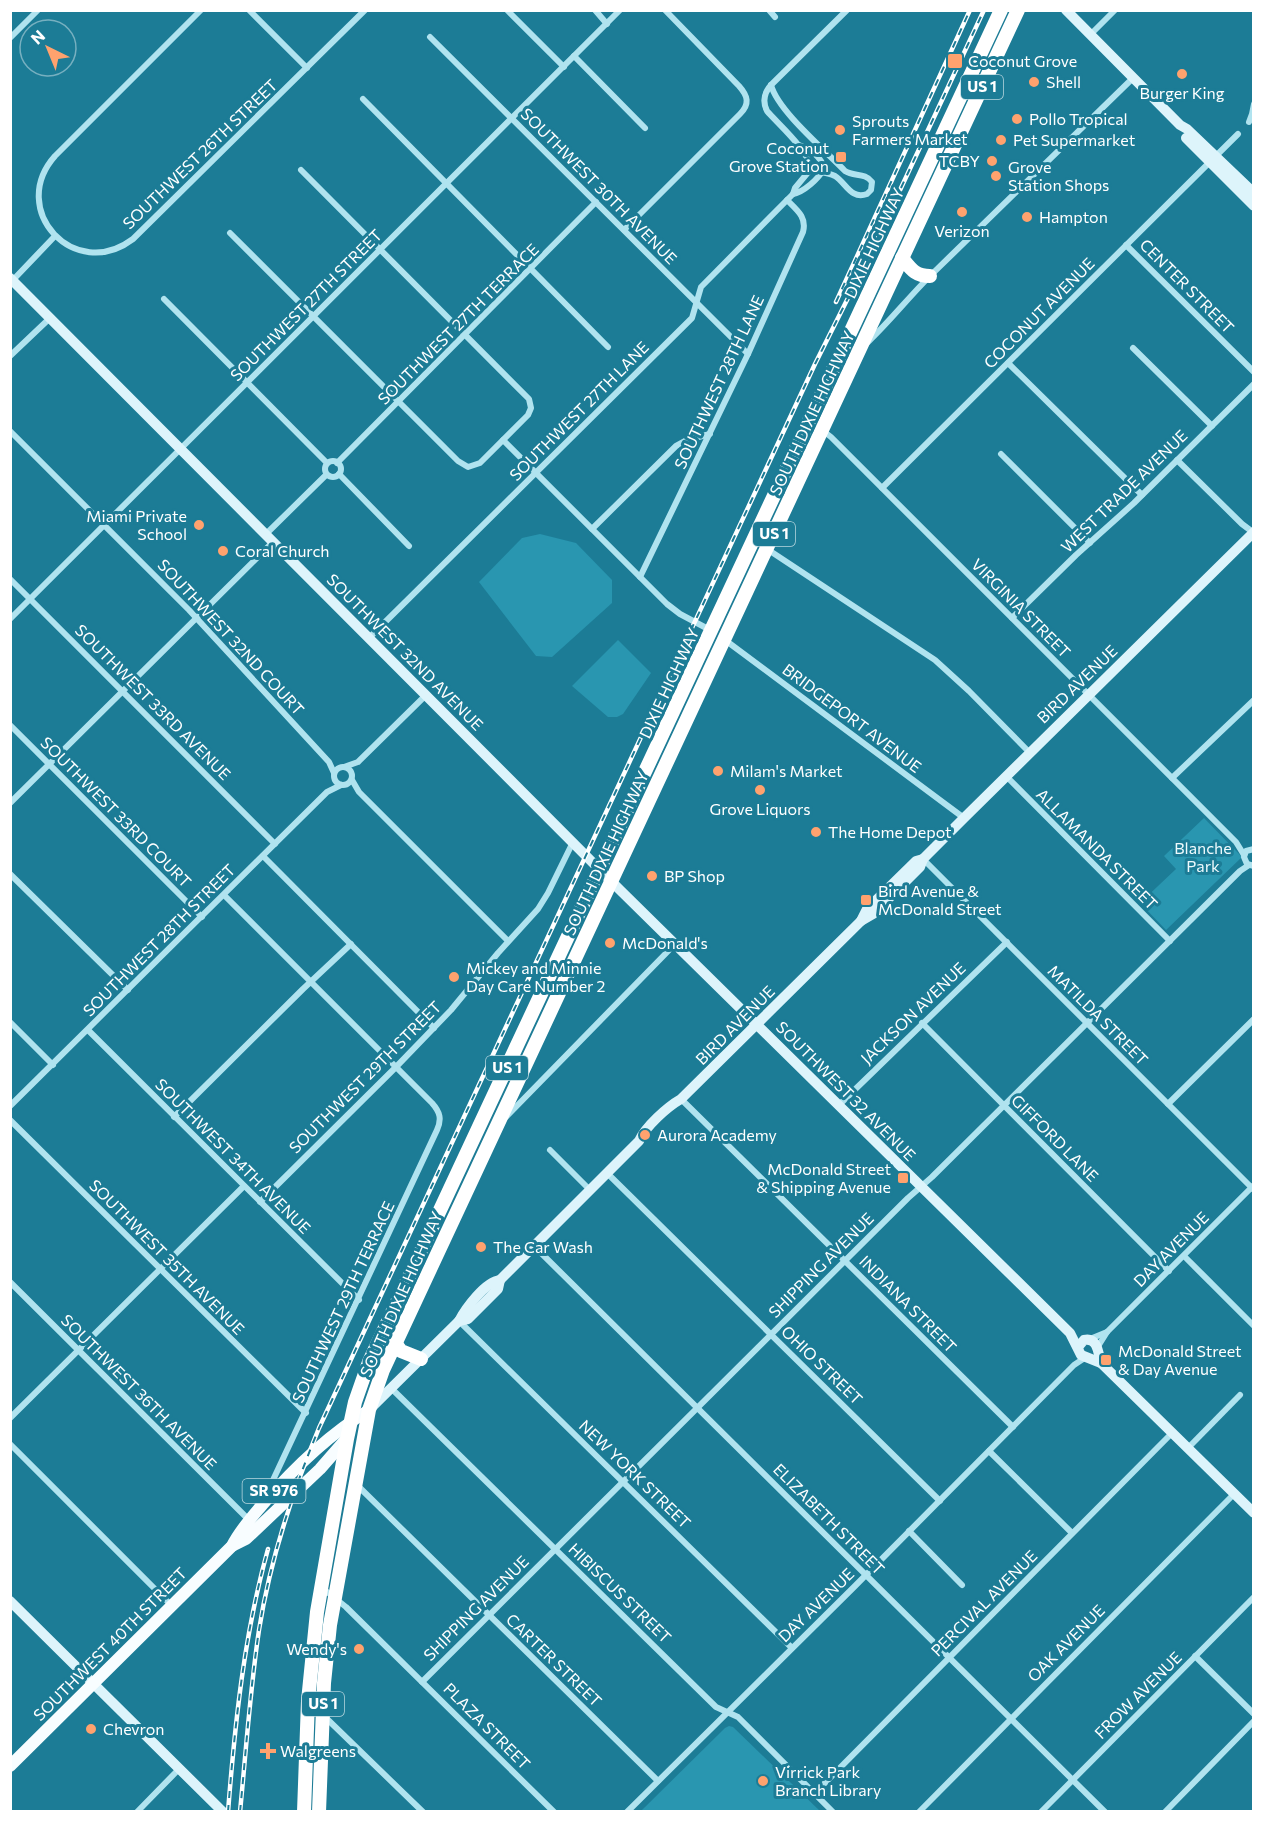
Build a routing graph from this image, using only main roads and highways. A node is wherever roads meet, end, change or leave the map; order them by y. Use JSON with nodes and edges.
{"nodes":[{"id":1,"x":1001,"y":10,"type":"edge"},
{"id":2,"x":1018,"y":10,"type":"edge"},
{"id":3,"x":902,"y":258,"type":"junction"},
{"id":4,"x":930,"y":276,"type":"road end"},
{"id":5,"x":395,"y":1343,"type":"junction"},
{"id":6,"x":421,"y":1359,"type":"road end"},
{"id":7,"x":369,"y":1410,"type":"junction"},
{"id":8,"x":350,"y":1422,"type":"junction"},
{"id":9,"x":346,"y":1439,"type":"junction"},
{"id":10,"x":232,"y":1546,"type":"junction"},
{"id":11,"x":11,"y":1765,"type":"edge"},
{"id":12,"x":304,"y":1812,"type":"edge"},
{"id":13,"x":319,"y":1812,"type":"edge"}],
"edges":[{"from":1,"to":8,"type":"highway","name":"DIXIE HIGHWAY","number":"US 1"},
{"from":2,"to":3,"type":"highway","name":"SOUTH DIXIE HIGHWAY","number":"US 1"},
{"from":3,"to":4,"type":"highway"},
{"from":3,"to":5,"type":"highway","name":"SOUTH DIXIE HIGHWAY","number":"US 1"},
{"from":5,"to":6,"type":"highway"},
{"from":5,"to":7,"type":"highway","name":"SOUTH DIXIE HIGHWAY","number":"US 1"},
{"from":7,"to":8,"type":"main road","name":"SOUTHWEST 40TH STREET"},
{"from":7,"to":9,"type":"main road","name":"SOUTHWEST 40TH STREET","number":"SR 976"},
{"from":7,"to":13,"type":"highway","name":"SOUTH DIXIE HIGHWAY","number":"US 1"},
{"from":8,"to":9,"type":"highway","name":"DIXIE HIGHWAY","number":"US 1"},
{"from":8,"to":10,"type":"main road","name":"SOUTHWEST 40TH STREET","number":"SR 976"},
{"from":9,"to":10,"type":"main road","name":"SOUTHWEST 40TH STREET","number":"SR 976"},
{"from":9,"to":12,"type":"highway","number":"US 1"},
{"from":10,"to":11,"type":"main road","name":"SOUTHWEST 40TH STREET","number":"SR 976"}]}
